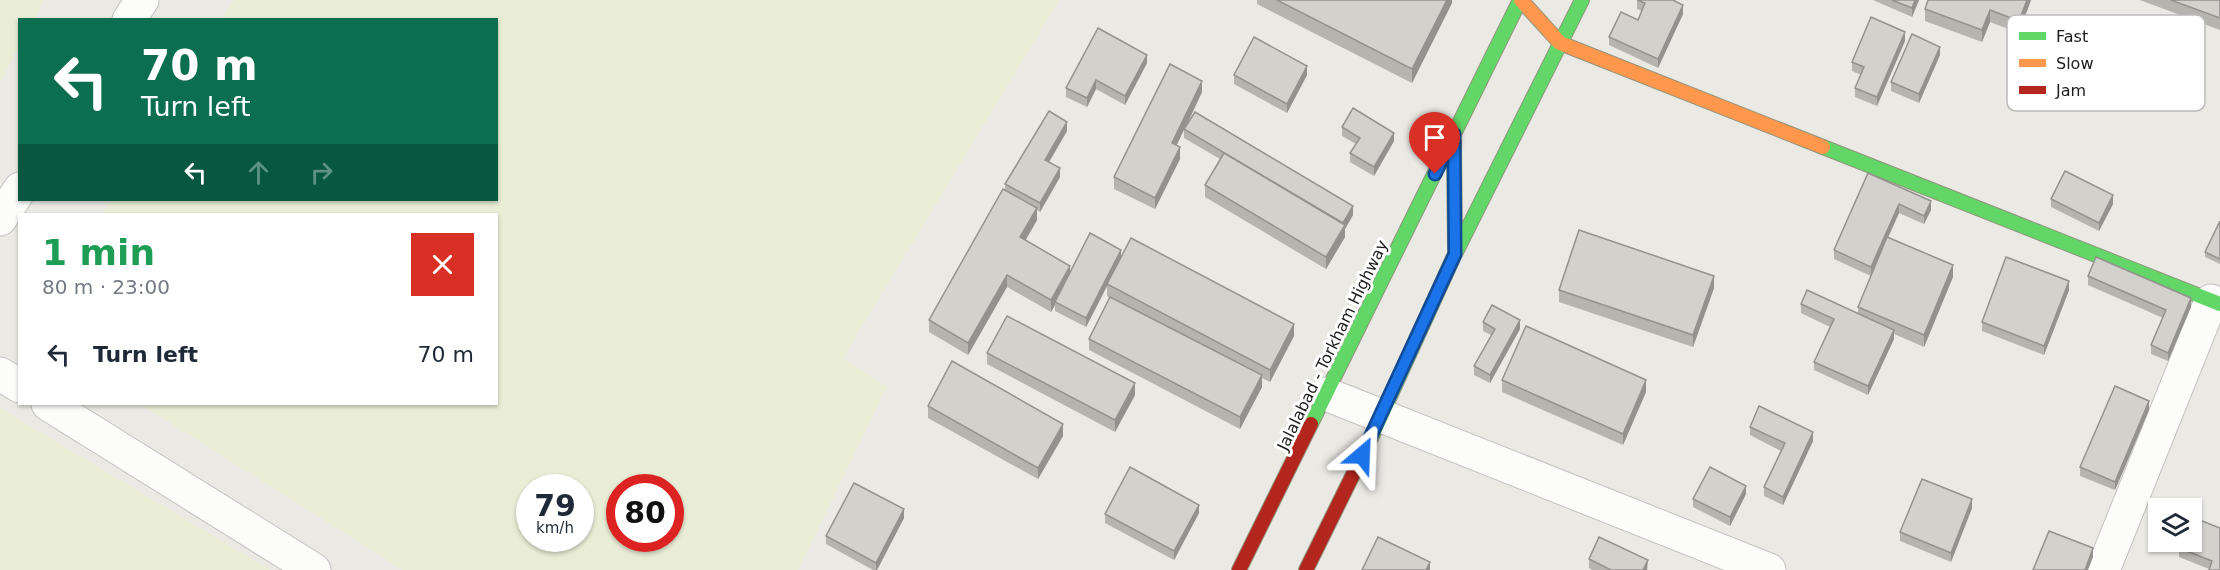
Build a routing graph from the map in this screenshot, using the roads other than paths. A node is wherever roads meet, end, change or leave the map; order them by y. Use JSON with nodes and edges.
{"nodes":[{"id":1,"x":142,"y":0,"type":"edge"},
{"id":2,"x":1520,"y":0,"type":"edge"},
{"id":3,"x":1582,"y":0,"type":"edge"},
{"id":4,"x":130,"y":18,"type":"edge"},
{"id":5,"x":1560,"y":43,"type":"junction"},
{"id":6,"x":1454,"y":134,"type":"junction"},
{"id":7,"x":18,"y":192,"type":"edge"},
{"id":8,"x":0,"y":219,"type":"edge"},
{"id":9,"x":1455,"y":254,"type":"junction"},
{"id":10,"x":2216,"y":302,"type":"edge"},
{"id":11,"x":0,"y":374,"type":"edge"},
{"id":12,"x":18,"y":385,"type":"edge"},
{"id":13,"x":1326,"y":394,"type":"junction"},
{"id":14,"x":50,"y":405,"type":"edge"},
{"id":15,"x":1381,"y":417,"type":"junction"},
{"id":16,"x":314,"y":570,"type":"edge"},
{"id":17,"x":1239,"y":570,"type":"edge"},
{"id":18,"x":1306,"y":570,"type":"edge"},
{"id":19,"x":1769,"y":570,"type":"edge"},
{"id":20,"x":2103,"y":570,"type":"edge"}],
"edges":[{"from":1,"to":4,"type":"street"},
{"from":2,"to":5,"type":"main road"},
{"from":2,"to":6,"type":"main road","name":"Jalalabad - Torkham Highway"},
{"from":3,"to":5,"type":"main road","name":"Jalalabad - Torkham Highway"},
{"from":5,"to":9,"type":"main road","name":"Jalalabad - Torkham Highway"},
{"from":5,"to":10,"type":"main road"},
{"from":6,"to":9,"type":"main road","name":"Jalalabad - Torkham Highway"},
{"from":6,"to":13,"type":"main road","name":"Jalalabad - Torkham Highway"},
{"from":7,"to":8,"type":"street"},
{"from":9,"to":15,"type":"main road","name":"Jalalabad - Torkham Highway"},
{"from":10,"to":20,"type":"street"},
{"from":11,"to":12,"type":"street"},
{"from":13,"to":15,"type":"street"},
{"from":13,"to":17,"type":"main road","name":"Jalalabad - Torkham Highway"},
{"from":14,"to":16,"type":"street"},
{"from":15,"to":18,"type":"main road","name":"Jalalabad - Torkham Highway"},
{"from":15,"to":19,"type":"street"}]}
